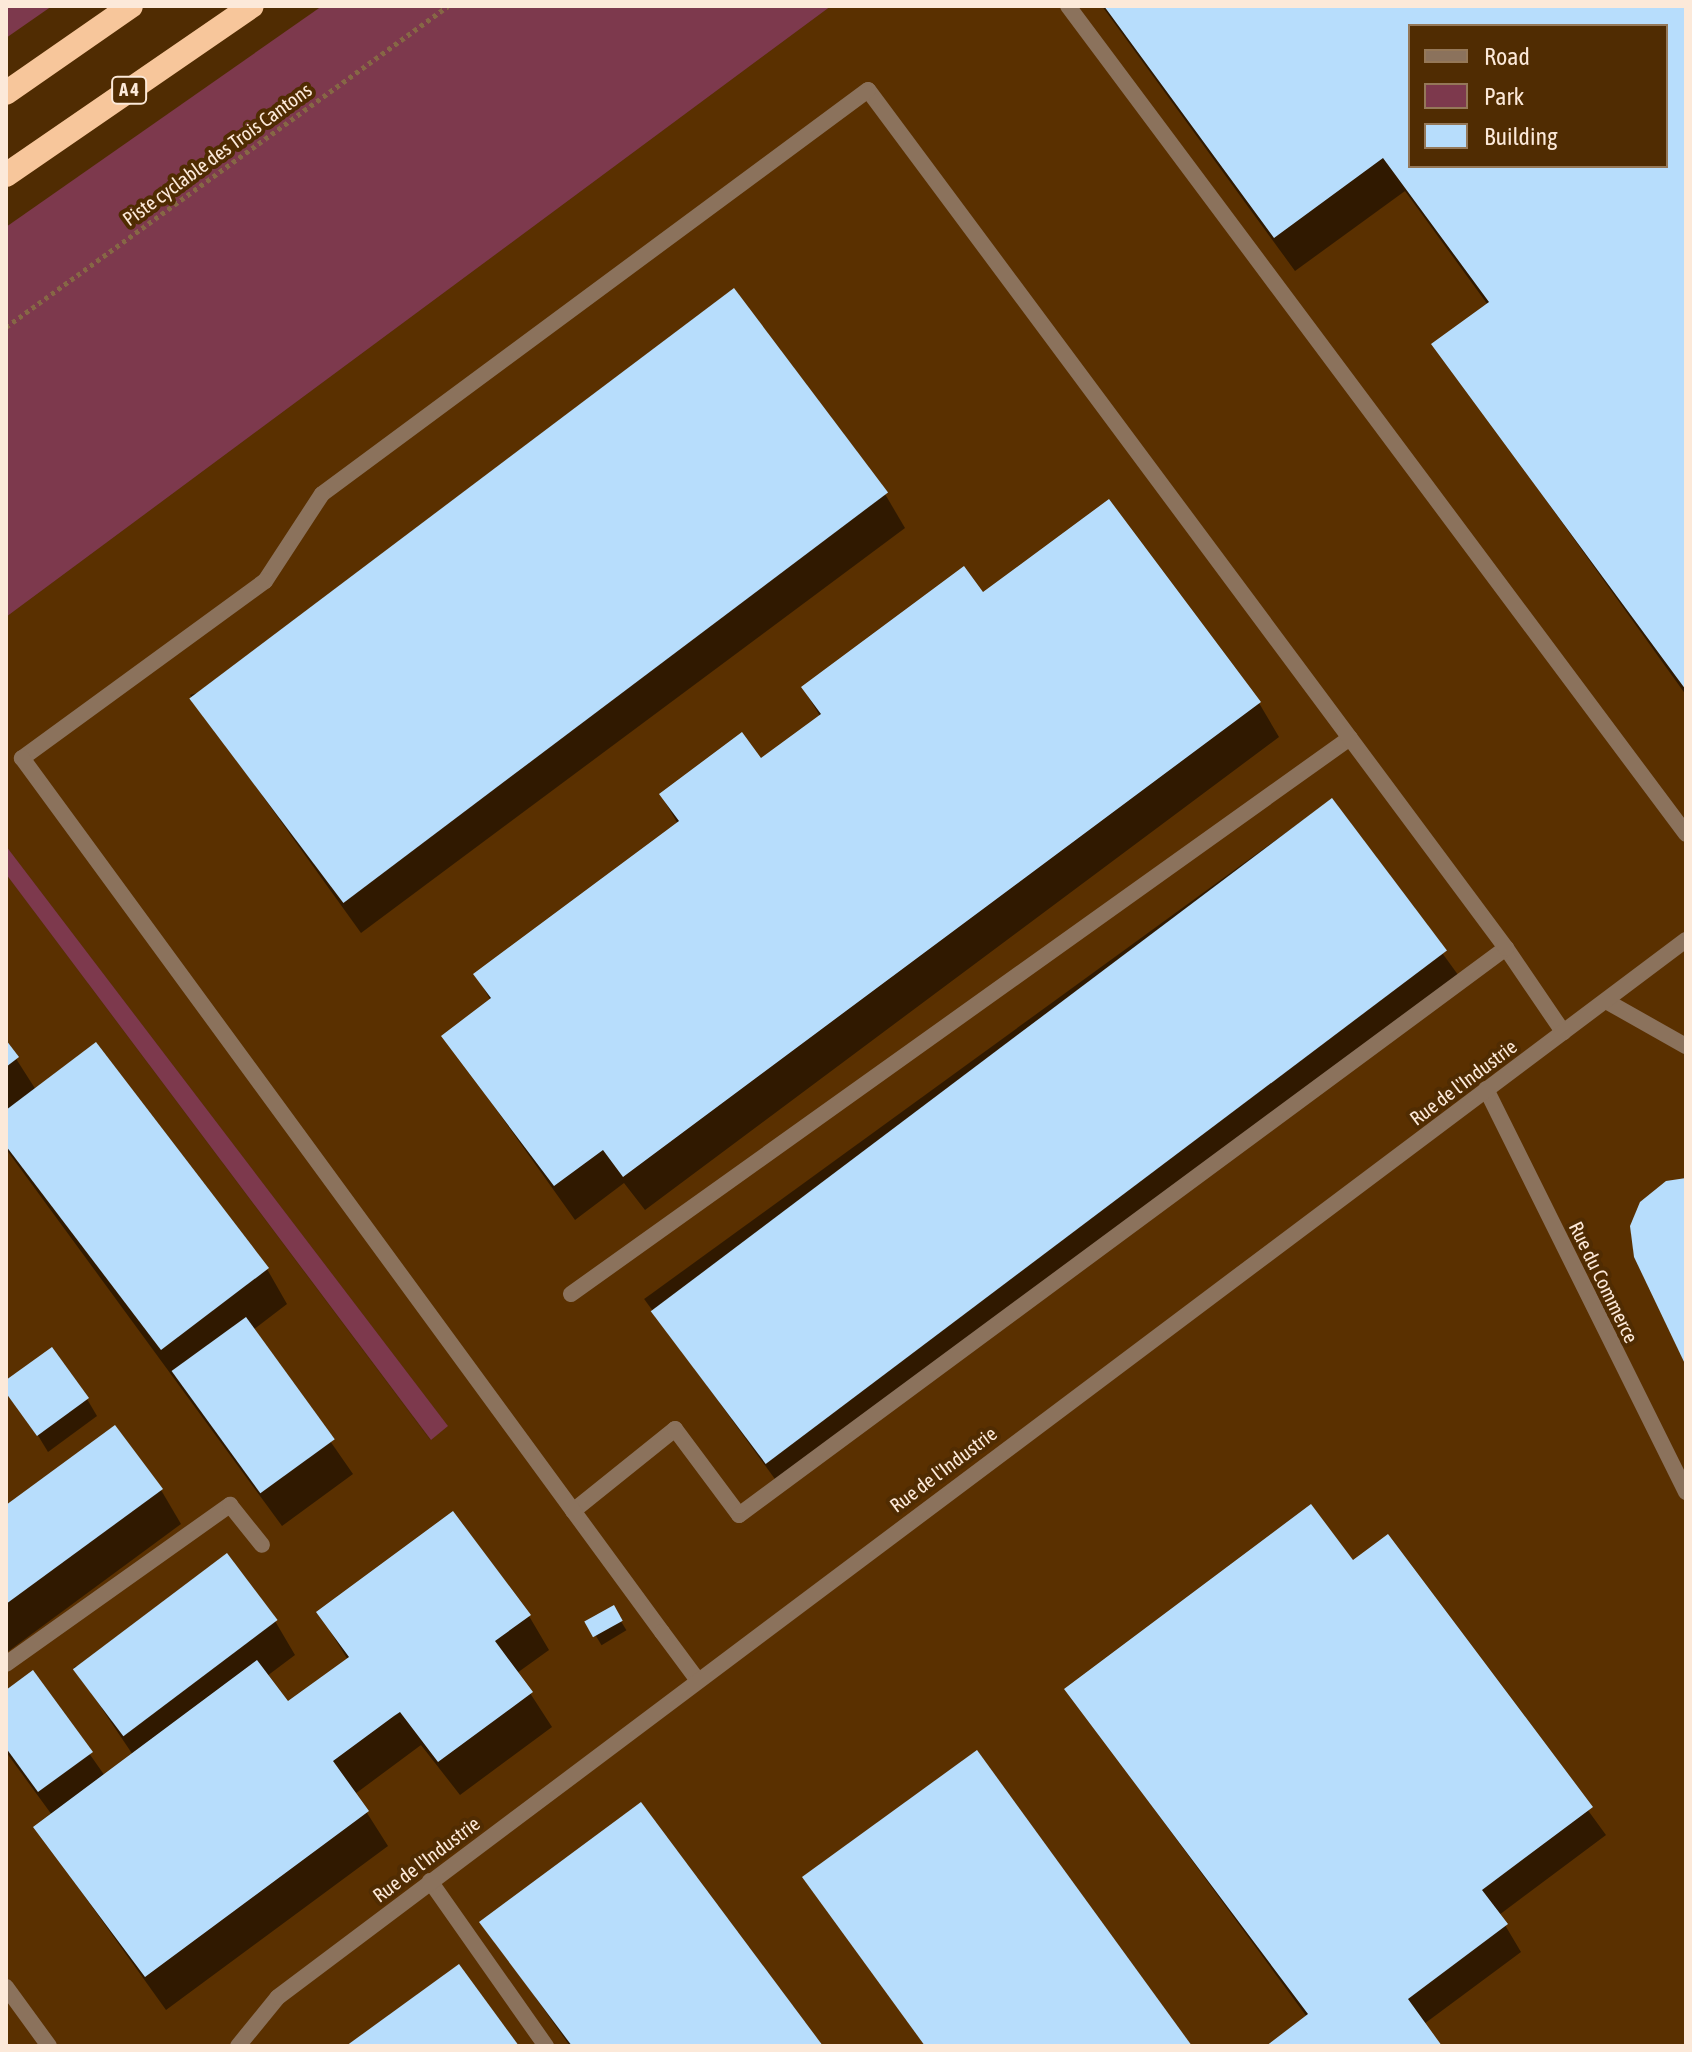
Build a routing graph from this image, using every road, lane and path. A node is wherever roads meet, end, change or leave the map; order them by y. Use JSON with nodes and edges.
{"nodes":[{"id":1,"x":131,"y":6,"type":"edge"},
{"id":2,"x":252,"y":6,"type":"edge"},
{"id":3,"x":448,"y":6,"type":"edge"},
{"id":4,"x":1068,"y":6,"type":"edge"},
{"id":5,"x":6,"y":93,"type":"edge"},
{"id":6,"x":6,"y":175,"type":"edge"},
{"id":7,"x":6,"y":327,"type":"edge"},
{"id":8,"x":1350,"y":738,"type":"junction"},
{"id":9,"x":1686,"y":834,"type":"edge"},
{"id":10,"x":1686,"y":940,"type":"edge"},
{"id":11,"x":1506,"y":948,"type":"junction"},
{"id":12,"x":1606,"y":1001,"type":"junction"},
{"id":13,"x":1563,"y":1032,"type":"junction"},
{"id":14,"x":1686,"y":1046,"type":"edge"},
{"id":15,"x":1486,"y":1089,"type":"junction"},
{"id":16,"x":571,"y":1294,"type":"dead end"},
{"id":17,"x":1686,"y":1492,"type":"edge"},
{"id":18,"x":573,"y":1511,"type":"junction"},
{"id":19,"x":262,"y":1545,"type":"dead end"},
{"id":20,"x":6,"y":1664,"type":"edge"},
{"id":21,"x":696,"y":1678,"type":"junction"},
{"id":22,"x":430,"y":1881,"type":"junction"},
{"id":23,"x":6,"y":1987,"type":"edge"},
{"id":24,"x":49,"y":2046,"type":"edge"},
{"id":25,"x":238,"y":2046,"type":"edge"},
{"id":26,"x":546,"y":2046,"type":"edge"}],
"edges":[{"from":1,"to":5,"type":"highway"},
{"from":2,"to":6,"type":"highway","number":"A 4"},
{"from":3,"to":7,"type":"path","name":"Piste cyclable des Trois Cantons"},
{"from":4,"to":9,"type":"street"},
{"from":8,"to":11,"type":"street"},
{"from":8,"to":16,"type":"street"},
{"from":8,"to":18,"type":"street"},
{"from":10,"to":12,"type":"street","name":"Rue de l'Industrie"},
{"from":11,"to":13,"type":"street"},
{"from":11,"to":18,"type":"street"},
{"from":12,"to":13,"type":"street","name":"Rue de l'Industrie"},
{"from":12,"to":14,"type":"street"},
{"from":13,"to":15,"type":"street","name":"Rue de l'Industrie"},
{"from":15,"to":17,"type":"street","name":"Rue du Commerce"},
{"from":15,"to":21,"type":"street","name":"Rue de l'Industrie"},
{"from":18,"to":21,"type":"street"},
{"from":19,"to":20,"type":"street"},
{"from":21,"to":22,"type":"street","name":"Rue de l'Industrie"},
{"from":22,"to":25,"type":"street","name":"Rue de l'Industrie"},
{"from":22,"to":26,"type":"street"},
{"from":23,"to":24,"type":"street"}]}
